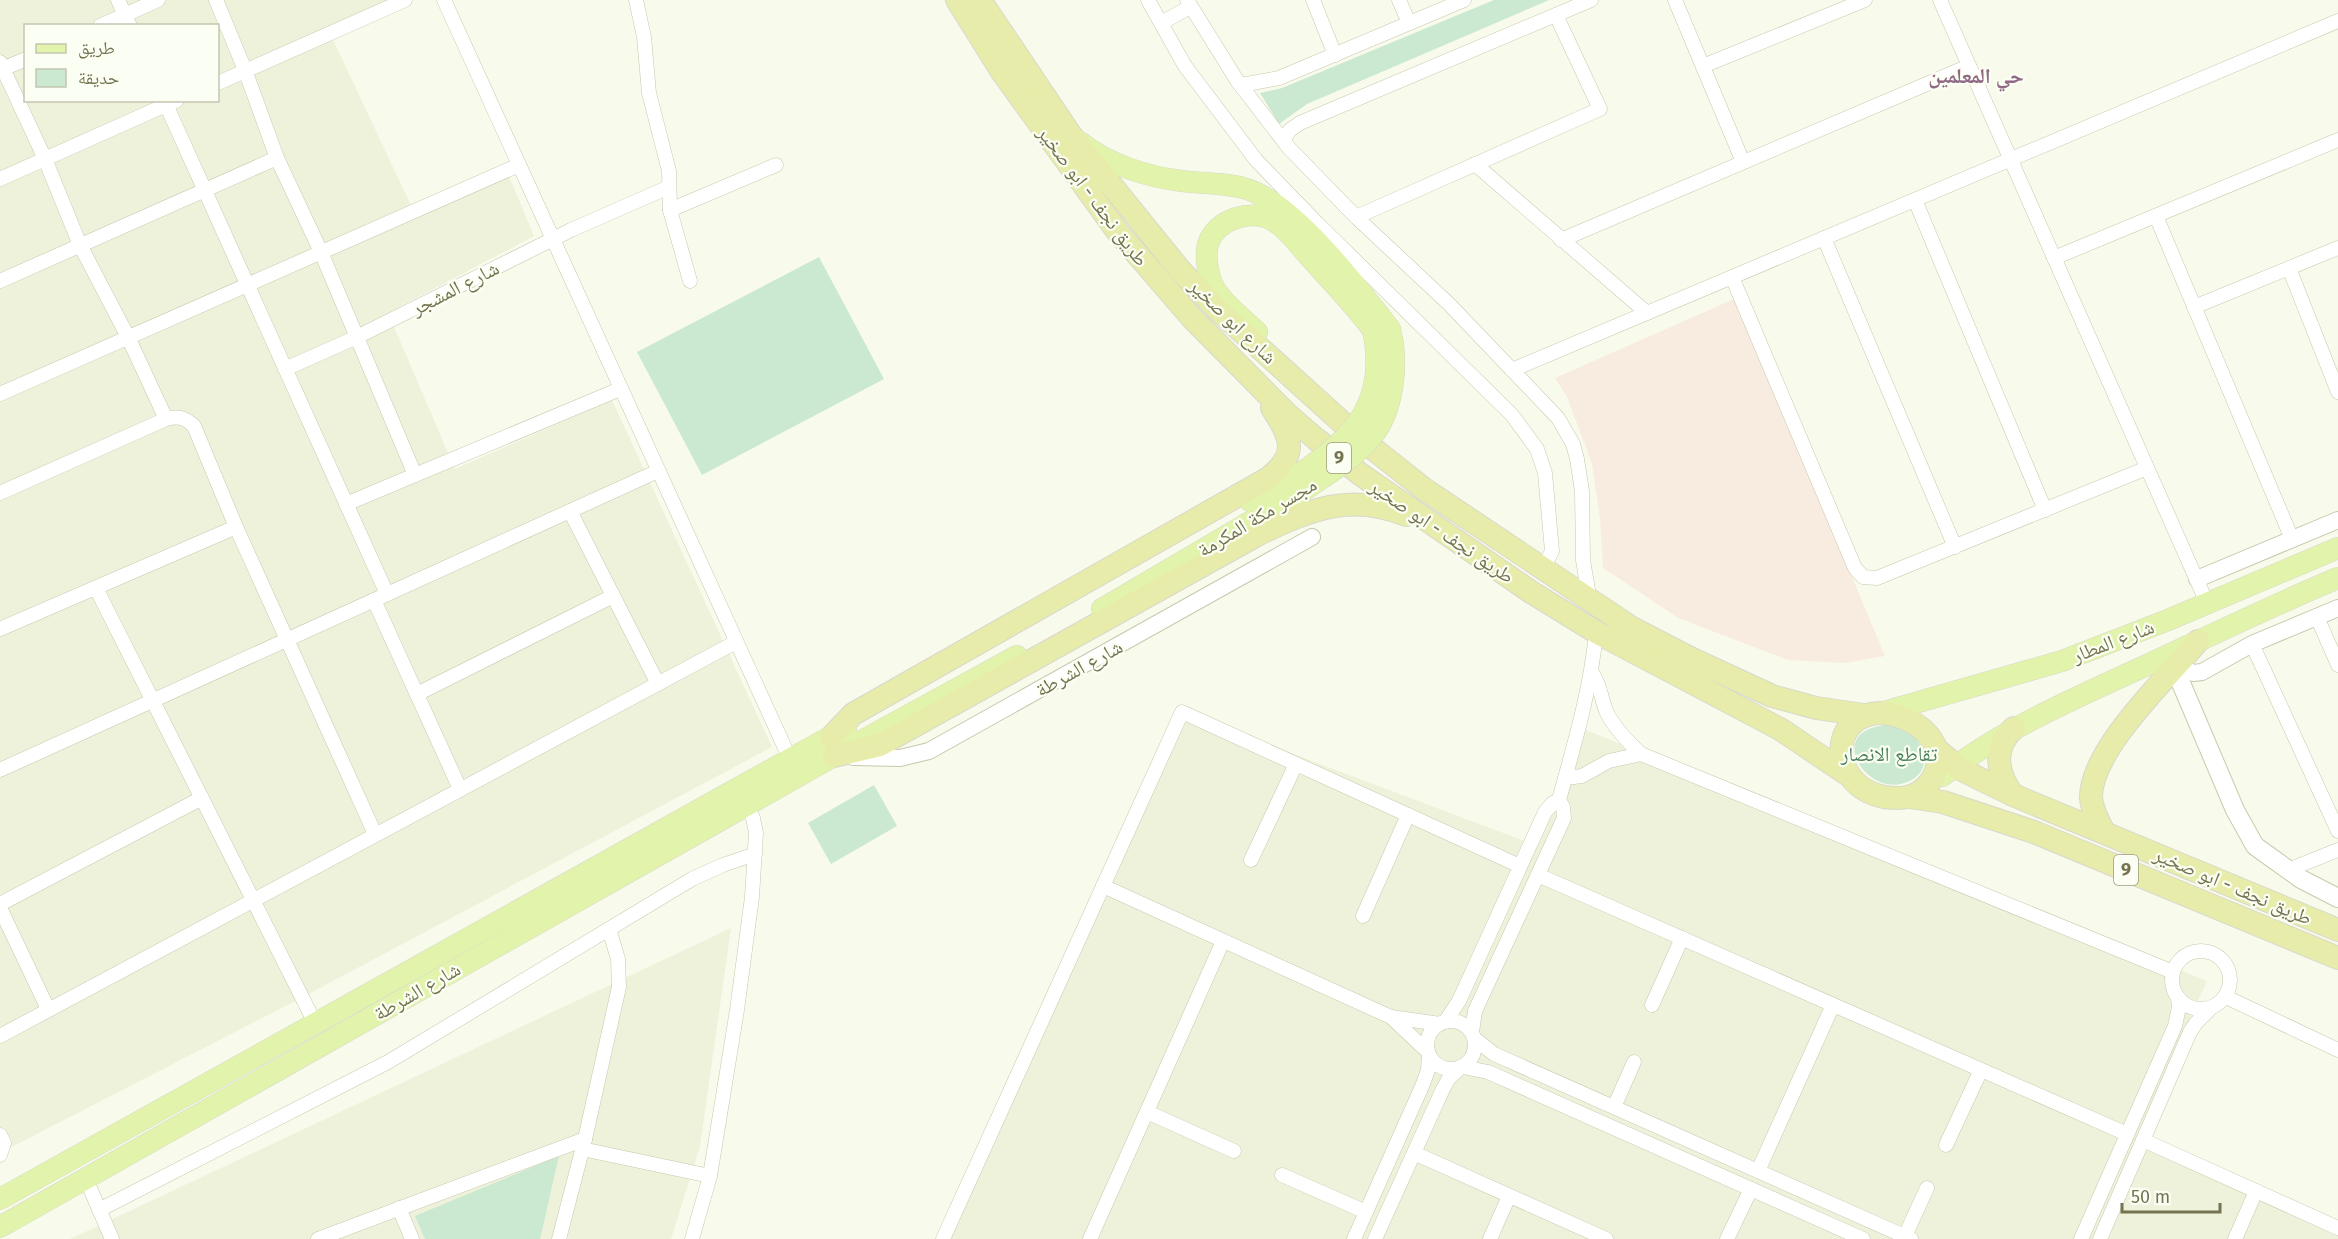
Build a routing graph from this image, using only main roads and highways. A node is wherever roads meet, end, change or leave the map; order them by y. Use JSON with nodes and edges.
{"nodes":[{"id":1,"x":957,"y":0,"type":"edge"},
{"id":2,"x":983,"y":5,"type":"edge"},
{"id":3,"x":1071,"y":134,"type":"junction"},
{"id":4,"x":1381,"y":329,"type":"junction"},
{"id":5,"x":1242,"y":369,"type":"junction"},
{"id":6,"x":1288,"y":373,"type":"junction"},
{"id":7,"x":1302,"y":481,"type":"junction"},
{"id":8,"x":1448,"y":534,"type":"junction"},
{"id":9,"x":2338,"y":548,"type":"edge"},
{"id":10,"x":2338,"y":578,"type":"edge"},
{"id":11,"x":1106,"y":607,"type":"joint"},
{"id":12,"x":2199,"y":641,"type":"junction"},
{"id":13,"x":2177,"y":667,"type":"junction"},
{"id":14,"x":1872,"y":714,"type":"junction"},
{"id":15,"x":2014,"y":728,"type":"junction"},
{"id":16,"x":832,"y":747,"type":"junction"},
{"id":17,"x":1935,"y":748,"type":"junction"},
{"id":18,"x":1955,"y":765,"type":"junction"},
{"id":19,"x":1847,"y":774,"type":"junction"},
{"id":20,"x":1916,"y":794,"type":"junction"},
{"id":21,"x":2013,"y":795,"type":"junction"},
{"id":22,"x":2104,"y":832,"type":"junction"},
{"id":23,"x":540,"y":897,"type":"junction"},
{"id":24,"x":2338,"y":898,"type":"edge"},
{"id":25,"x":511,"y":913,"type":"junction"},
{"id":26,"x":553,"y":915,"type":"junction"},
{"id":27,"x":2338,"y":930,"type":"edge"},
{"id":28,"x":520,"y":933,"type":"junction"},
{"id":29,"x":2338,"y":958,"type":"edge"},
{"id":30,"x":0,"y":1199,"type":"edge"},
{"id":31,"x":0,"y":1227,"type":"edge"}],
"edges":[{"from":1,"to":5,"type":"highway","name":"طريق نجف - ابو صخير","number":"9"},
{"from":2,"to":3,"type":"highway","name":"شارع ابو صخير","number":"9"},
{"from":3,"to":4,"type":"main road"},
{"from":3,"to":6,"type":"highway","name":"شارع ابو صخير","number":"9"},
{"from":4,"to":6,"type":"main road"},
{"from":4,"to":7,"type":"main road","name":"مجسر مكة المكرمة","bridge":true},
{"from":5,"to":8,"type":"highway","name":"طريق نجف - ابو صخير","number":"9"},
{"from":5,"to":16,"type":"highway"},
{"from":6,"to":14,"type":"highway","name":"شارع ابو صخير","number":"9"},
{"from":7,"to":11,"type":"main road","name":"مجسر مكة المكرمة"},
{"from":7,"to":16,"type":"main road","name":"مجسر مكة المكرمة"},
{"from":8,"to":16,"type":"highway"},
{"from":8,"to":19,"type":"highway","name":"طريق نجف - ابو صخير","number":"9"},
{"from":9,"to":14,"type":"main road","name":"شارع المطار"},
{"from":10,"to":12,"type":"main road","name":"شارع المطار"},
{"from":11,"to":16,"type":"main road","name":"شارع الشرطة"},
{"from":12,"to":13,"type":"highway"},
{"from":12,"to":15,"type":"main road","name":"شارع المطار"},
{"from":13,"to":22,"type":"highway"},
{"from":13,"to":24,"type":"main road"},
{"from":14,"to":17,"type":"highway","number":"9"},
{"from":14,"to":19,"type":"highway"},
{"from":15,"to":18,"type":"main road","name":"شارع المطار"},
{"from":15,"to":21,"type":"highway"},
{"from":16,"to":23,"type":"main road","name":"شارع الشرطة"},
{"from":16,"to":26,"type":"main road","name":"شارع الشرطة"},
{"from":17,"to":18,"type":"highway","name":"طريق نجف - ابو صخير","number":"9"},
{"from":17,"to":20,"type":"highway"},
{"from":18,"to":20,"type":"main road","name":"شارع المطار"},
{"from":18,"to":21,"type":"highway","name":"طريق نجف - ابو صخير","number":"9"},
{"from":19,"to":20,"type":"highway","number":"9"},
{"from":20,"to":29,"type":"highway","name":"طريق نجف - ابو صخير","number":"9"},
{"from":21,"to":22,"type":"highway","name":"طريق نجف - ابو صخير","number":"9"},
{"from":22,"to":27,"type":"highway","name":"طريق نجف - ابو صخير","number":"9"},
{"from":23,"to":25,"type":"main road","name":"شارع الشرطة"},
{"from":23,"to":26,"type":"main road"},
{"from":25,"to":28,"type":"main road"},
{"from":25,"to":30,"type":"main road","name":"شارع الشرطة"},
{"from":26,"to":28,"type":"main road","name":"شارع الشرطة"},
{"from":28,"to":31,"type":"main road","name":"شارع الشرطة"}]}
